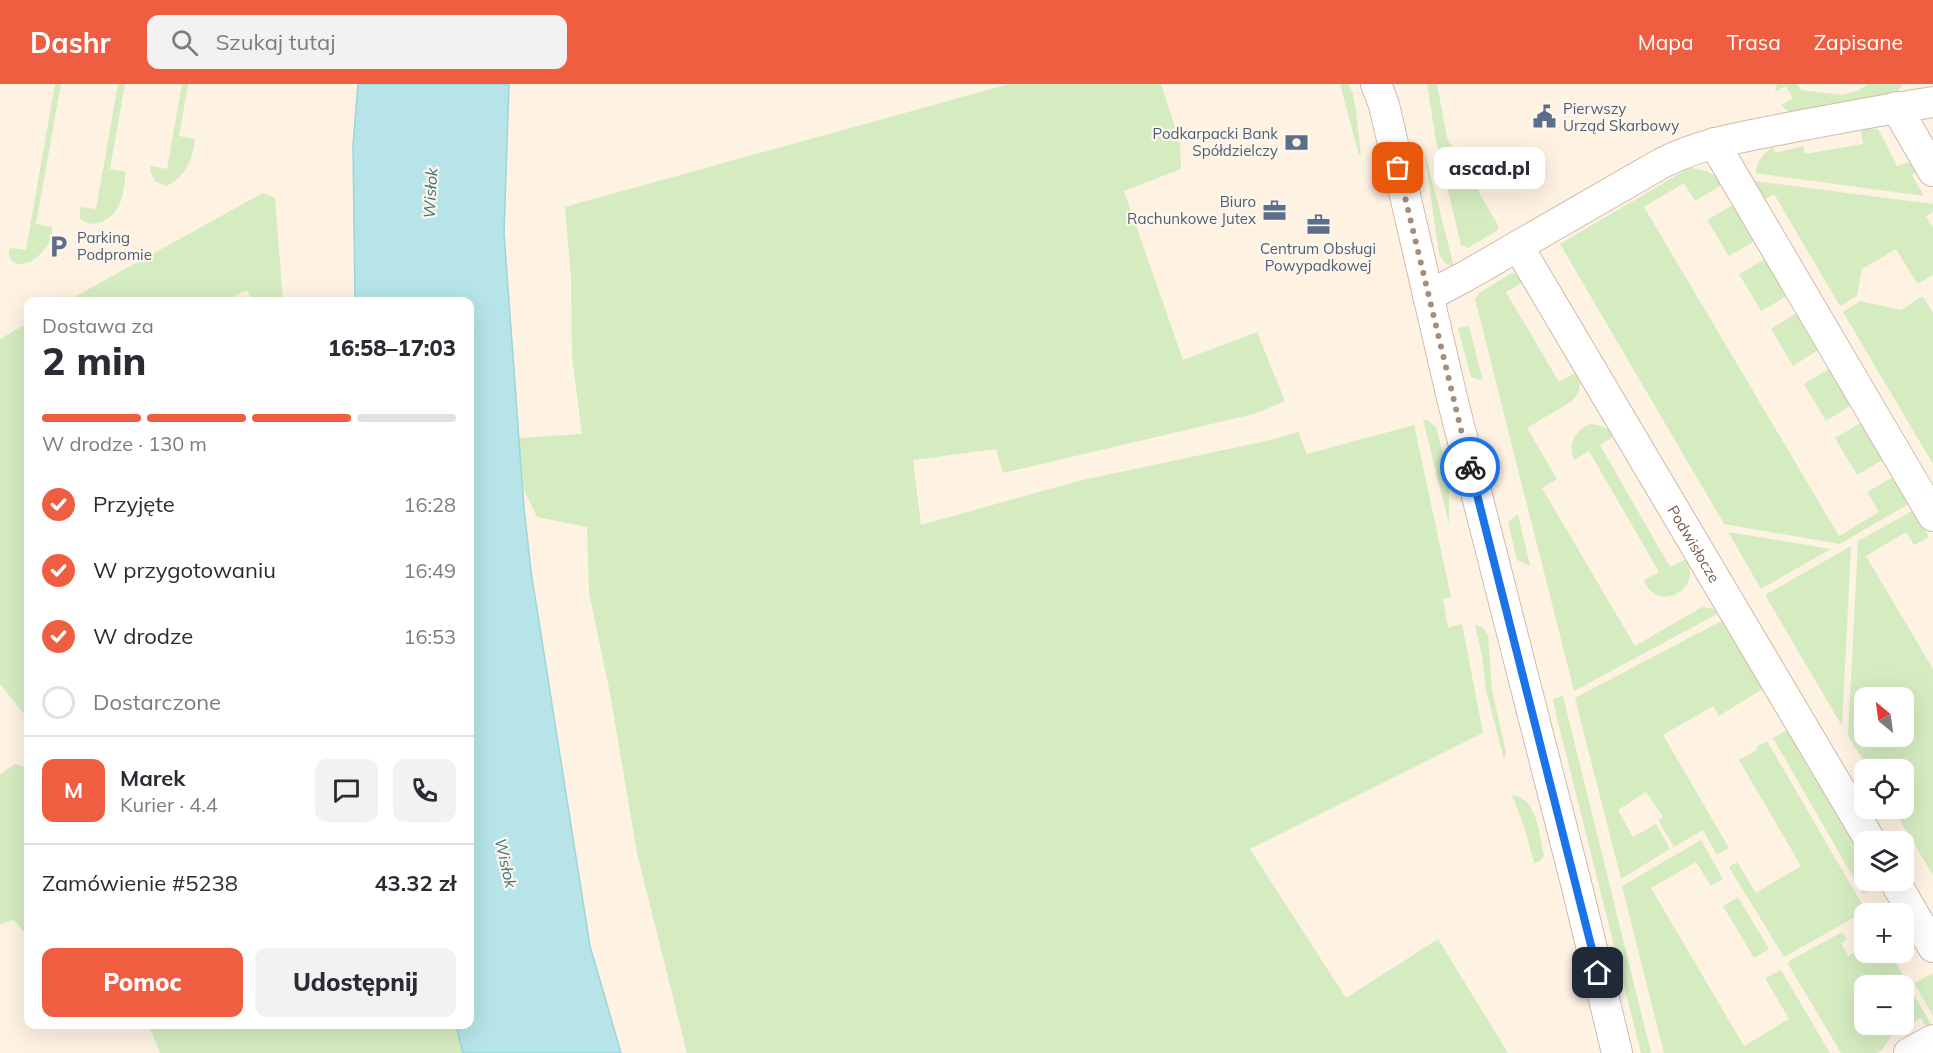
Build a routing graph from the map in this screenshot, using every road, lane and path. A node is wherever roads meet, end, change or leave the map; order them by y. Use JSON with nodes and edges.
{"nodes":[{"id":1,"x":1380,"y":88,"type":"edge"},
{"id":2,"x":1933,"y":102,"type":"edge"},
{"id":3,"x":1896,"y":107,"type":"junction"},
{"id":4,"x":1714,"y":143,"type":"junction"},
{"id":5,"x":1933,"y":171,"type":"edge"},
{"id":6,"x":1518,"y":246,"type":"junction"},
{"id":7,"x":1428,"y":296,"type":"junction"},
{"id":8,"x":1933,"y":516,"type":"edge"},
{"id":9,"x":1864,"y":831,"type":"edge"},
{"id":10,"x":1900,"y":891,"type":"edge"},
{"id":11,"x":1933,"y":947,"type":"edge"},
{"id":12,"x":1933,"y":1040,"type":"edge"},
{"id":13,"x":1617,"y":1053,"type":"edge"},
{"id":14,"x":1910,"y":1053,"type":"edge"}],
"edges":[{"from":1,"to":7,"type":"street"},
{"from":2,"to":3,"type":"street"},
{"from":3,"to":4,"type":"street"},
{"from":3,"to":5,"type":"street"},
{"from":4,"to":6,"type":"street"},
{"from":4,"to":8,"type":"street"},
{"from":6,"to":7,"type":"street"},
{"from":6,"to":9,"type":"street","name":"Podwisłocze"},
{"from":7,"to":13,"type":"street"},
{"from":10,"to":11,"type":"street"},
{"from":12,"to":14,"type":"street"}]}
